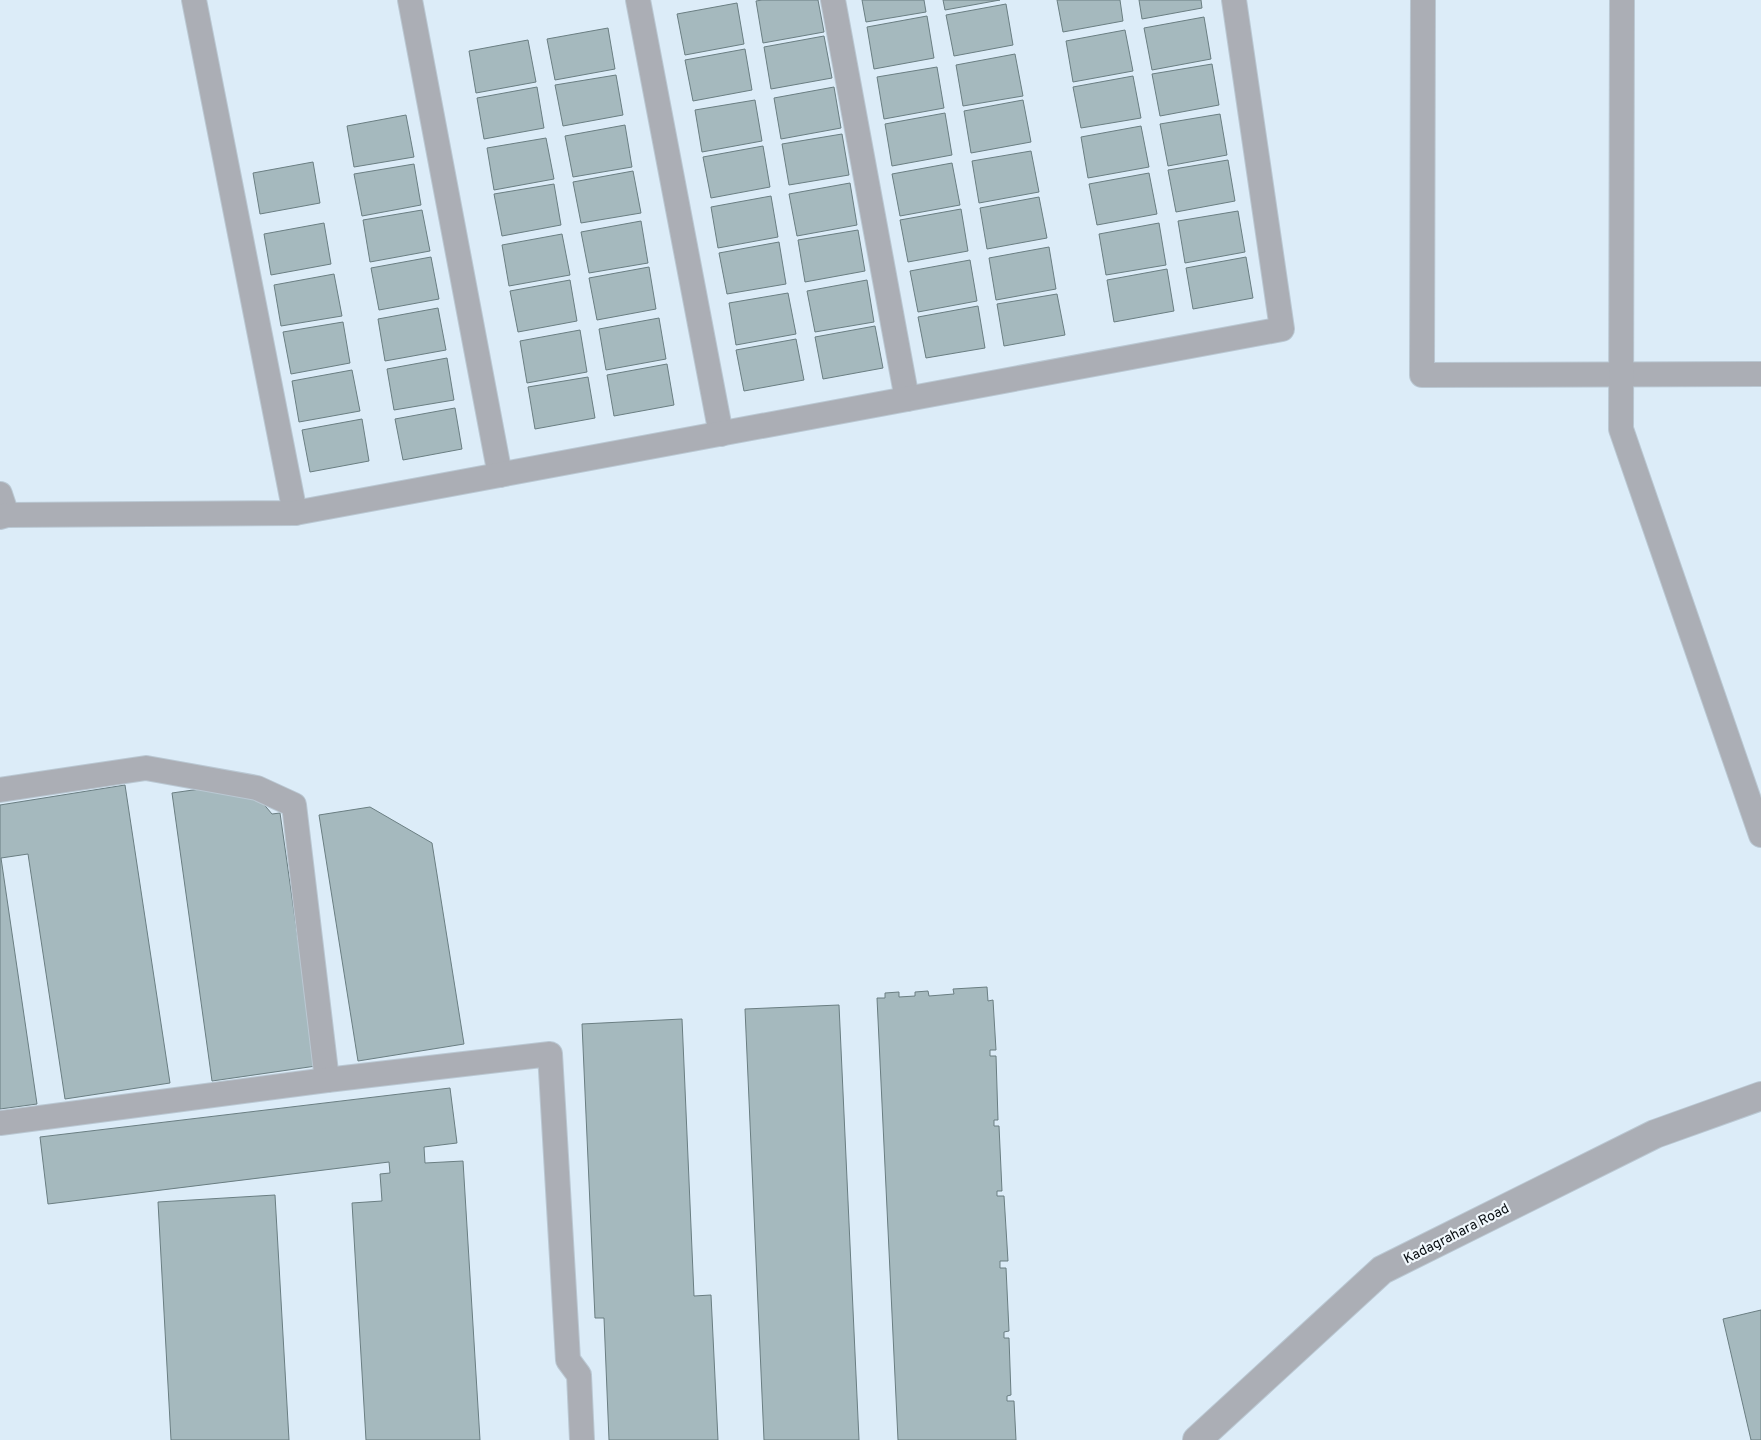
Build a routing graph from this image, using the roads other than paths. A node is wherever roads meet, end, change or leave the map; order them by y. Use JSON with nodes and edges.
{"nodes":[{"id":1,"x":194,"y":0,"type":"edge"},
{"id":2,"x":410,"y":0,"type":"edge"},
{"id":3,"x":638,"y":0,"type":"edge"},
{"id":4,"x":833,"y":0,"type":"edge"},
{"id":5,"x":1234,"y":0,"type":"edge"},
{"id":6,"x":1423,"y":0,"type":"edge"},
{"id":7,"x":1622,"y":0,"type":"edge"},
{"id":8,"x":1622,"y":374,"type":"junction"},
{"id":9,"x":1761,"y":374,"type":"edge"},
{"id":10,"x":907,"y":399,"type":"junction"},
{"id":11,"x":721,"y":434,"type":"junction"},
{"id":12,"x":500,"y":475,"type":"junction"},
{"id":13,"x":2,"y":509,"type":"edge"},
{"id":14,"x":296,"y":513,"type":"junction"},
{"id":15,"x":0,"y":790,"type":"edge"},
{"id":16,"x":1761,"y":835,"type":"edge"},
{"id":17,"x":327,"y":1080,"type":"junction"},
{"id":18,"x":1761,"y":1096,"type":"edge"},
{"id":19,"x":0,"y":1123,"type":"edge"},
{"id":20,"x":582,"y":1440,"type":"edge"},
{"id":21,"x":1196,"y":1440,"type":"edge"}],
"edges":[{"from":1,"to":14,"type":"street"},
{"from":2,"to":12,"type":"street"},
{"from":3,"to":11,"type":"street"},
{"from":4,"to":10,"type":"street"},
{"from":5,"to":10,"type":"street"},
{"from":6,"to":8,"type":"street"},
{"from":7,"to":8,"type":"street"},
{"from":8,"to":9,"type":"street"},
{"from":8,"to":16,"type":"street"},
{"from":10,"to":11,"type":"street"},
{"from":11,"to":12,"type":"street"},
{"from":12,"to":14,"type":"street"},
{"from":13,"to":14,"type":"street"},
{"from":15,"to":17,"type":"street"},
{"from":17,"to":19,"type":"street"},
{"from":17,"to":20,"type":"street"},
{"from":18,"to":21,"type":"street","name":"Kadagrahara Road"}]}
